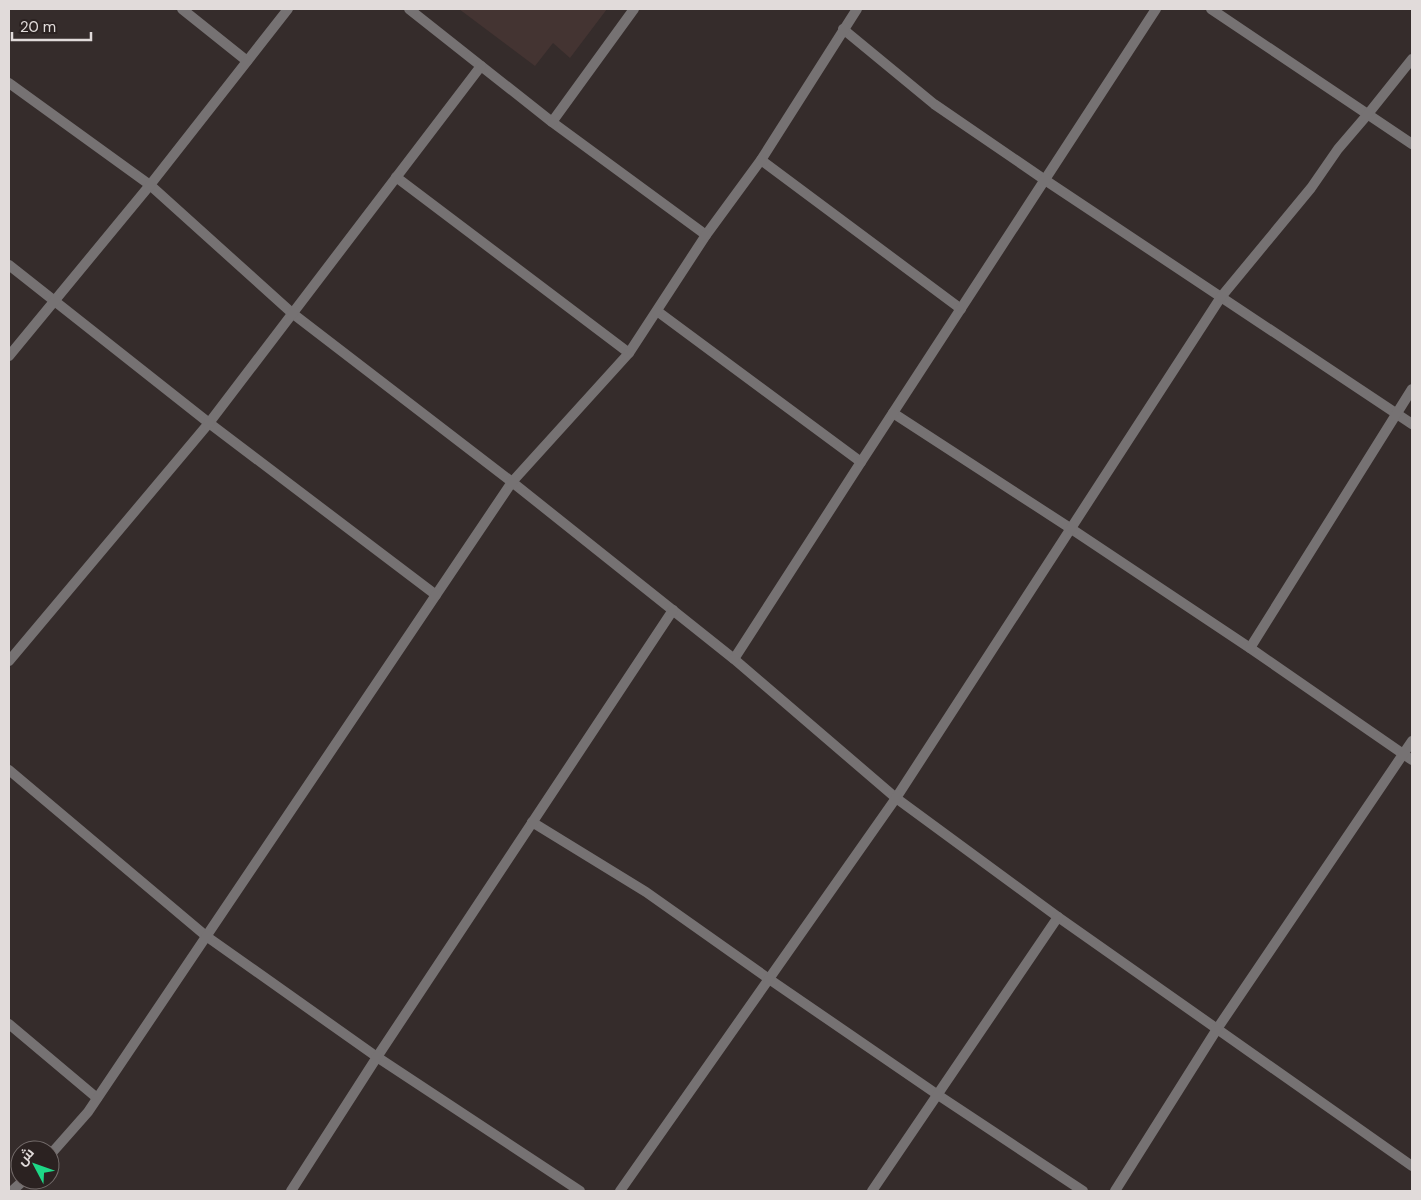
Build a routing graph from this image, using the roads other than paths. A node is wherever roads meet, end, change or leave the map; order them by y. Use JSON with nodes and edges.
{"nodes":[{"id":1,"x":182,"y":9,"type":"edge"},
{"id":2,"x":288,"y":9,"type":"edge"},
{"id":3,"x":409,"y":9,"type":"edge"},
{"id":4,"x":634,"y":9,"type":"edge"},
{"id":5,"x":857,"y":9,"type":"edge"},
{"id":6,"x":1156,"y":9,"type":"edge"},
{"id":7,"x":1211,"y":9,"type":"edge"},
{"id":8,"x":843,"y":29,"type":"junction"},
{"id":9,"x":1412,"y":59,"type":"edge"},
{"id":10,"x":247,"y":61,"type":"junction"},
{"id":11,"x":481,"y":66,"type":"junction"},
{"id":12,"x":9,"y":83,"type":"edge"},
{"id":13,"x":1368,"y":114,"type":"junction"},
{"id":14,"x":552,"y":122,"type":"junction"},
{"id":15,"x":1412,"y":144,"type":"edge"},
{"id":16,"x":761,"y":160,"type":"junction"},
{"id":17,"x":396,"y":177,"type":"junction"},
{"id":18,"x":1045,"y":180,"type":"junction"},
{"id":19,"x":150,"y":185,"type":"junction"},
{"id":20,"x":706,"y":235,"type":"junction"},
{"id":21,"x":9,"y":265,"type":"edge"},
{"id":22,"x":1221,"y":297,"type":"junction"},
{"id":23,"x":54,"y":301,"type":"junction"},
{"id":24,"x":961,"y":309,"type":"junction"},
{"id":25,"x":657,"y":311,"type":"junction"},
{"id":26,"x":292,"y":313,"type":"junction"},
{"id":27,"x":629,"y":354,"type":"junction"},
{"id":28,"x":9,"y":356,"type":"edge"},
{"id":29,"x":1412,"y":389,"type":"edge"},
{"id":30,"x":893,"y":413,"type":"junction"},
{"id":31,"x":1396,"y":414,"type":"junction"},
{"id":32,"x":209,"y":422,"type":"junction"},
{"id":33,"x":1412,"y":424,"type":"edge"},
{"id":34,"x":861,"y":462,"type":"junction"},
{"id":35,"x":512,"y":482,"type":"junction"},
{"id":36,"x":1070,"y":528,"type":"junction"},
{"id":37,"x":436,"y":595,"type":"junction"},
{"id":38,"x":673,"y":610,"type":"junction"},
{"id":39,"x":1250,"y":648,"type":"junction"},
{"id":40,"x":734,"y":659,"type":"junction"},
{"id":41,"x":9,"y":661,"type":"edge"},
{"id":42,"x":1412,"y":741,"type":"edge"},
{"id":43,"x":1403,"y":754,"type":"junction"},
{"id":44,"x":1412,"y":760,"type":"edge"},
{"id":45,"x":9,"y":770,"type":"edge"},
{"id":46,"x":896,"y":798,"type":"junction"},
{"id":47,"x":532,"y":822,"type":"junction"},
{"id":48,"x":1058,"y":917,"type":"junction"},
{"id":49,"x":206,"y":936,"type":"junction"},
{"id":50,"x":769,"y":979,"type":"junction"},
{"id":51,"x":9,"y":1024,"type":"edge"},
{"id":52,"x":1217,"y":1029,"type":"junction"},
{"id":53,"x":377,"y":1056,"type":"junction"},
{"id":54,"x":938,"y":1095,"type":"junction"},
{"id":55,"x":98,"y":1098,"type":"junction"},
{"id":56,"x":60,"y":1143,"type":"edge"},
{"id":57,"x":1412,"y":1166,"type":"edge"},
{"id":58,"x":291,"y":1191,"type":"edge"},
{"id":59,"x":580,"y":1191,"type":"edge"},
{"id":60,"x":620,"y":1191,"type":"edge"},
{"id":61,"x":872,"y":1191,"type":"edge"},
{"id":62,"x":1083,"y":1191,"type":"edge"},
{"id":63,"x":1115,"y":1191,"type":"edge"}],
"edges":[{"from":1,"to":10,"type":"street"},
{"from":2,"to":10,"type":"street"},
{"from":3,"to":11,"type":"street"},
{"from":4,"to":14,"type":"street"},
{"from":5,"to":8,"type":"street"},
{"from":6,"to":18,"type":"street"},
{"from":7,"to":13,"type":"street"},
{"from":8,"to":16,"type":"street"},
{"from":8,"to":18,"type":"street"},
{"from":9,"to":13,"type":"street"},
{"from":10,"to":19,"type":"street"},
{"from":11,"to":14,"type":"street"},
{"from":11,"to":17,"type":"street"},
{"from":12,"to":19,"type":"street"},
{"from":13,"to":15,"type":"street"},
{"from":13,"to":22,"type":"street"},
{"from":14,"to":20,"type":"street"},
{"from":16,"to":20,"type":"street"},
{"from":16,"to":24,"type":"street"},
{"from":17,"to":26,"type":"street"},
{"from":17,"to":27,"type":"street"},
{"from":18,"to":22,"type":"street"},
{"from":18,"to":24,"type":"street"},
{"from":19,"to":23,"type":"street"},
{"from":19,"to":26,"type":"street"},
{"from":20,"to":25,"type":"street"},
{"from":21,"to":23,"type":"street"},
{"from":22,"to":31,"type":"street"},
{"from":22,"to":36,"type":"street"},
{"from":23,"to":28,"type":"street"},
{"from":23,"to":32,"type":"street"},
{"from":24,"to":30,"type":"street"},
{"from":25,"to":27,"type":"street"},
{"from":25,"to":34,"type":"street"},
{"from":26,"to":32,"type":"street"},
{"from":26,"to":35,"type":"street"},
{"from":27,"to":35,"type":"street"},
{"from":29,"to":31,"type":"street"},
{"from":30,"to":34,"type":"street"},
{"from":30,"to":36,"type":"street"},
{"from":31,"to":33,"type":"street"},
{"from":31,"to":39,"type":"street"},
{"from":32,"to":37,"type":"street"},
{"from":32,"to":41,"type":"street"},
{"from":34,"to":40,"type":"street"},
{"from":35,"to":37,"type":"street"},
{"from":35,"to":38,"type":"street"},
{"from":36,"to":39,"type":"street"},
{"from":36,"to":46,"type":"street"},
{"from":37,"to":49,"type":"street"},
{"from":38,"to":40,"type":"street"},
{"from":38,"to":47,"type":"street"},
{"from":39,"to":43,"type":"street"},
{"from":40,"to":46,"type":"street"},
{"from":42,"to":43,"type":"street"},
{"from":43,"to":44,"type":"street"},
{"from":43,"to":52,"type":"street"},
{"from":45,"to":49,"type":"street"},
{"from":46,"to":48,"type":"street"},
{"from":46,"to":50,"type":"street"},
{"from":47,"to":50,"type":"street"},
{"from":47,"to":53,"type":"street"},
{"from":48,"to":52,"type":"street"},
{"from":48,"to":54,"type":"street"},
{"from":49,"to":53,"type":"street"},
{"from":49,"to":55,"type":"street"},
{"from":50,"to":54,"type":"street"},
{"from":50,"to":60,"type":"street"},
{"from":51,"to":55,"type":"street"},
{"from":52,"to":57,"type":"street"},
{"from":52,"to":63,"type":"street"},
{"from":53,"to":58,"type":"street"},
{"from":53,"to":59,"type":"street"},
{"from":54,"to":61,"type":"street"},
{"from":54,"to":62,"type":"street"},
{"from":55,"to":56,"type":"street"}]}
